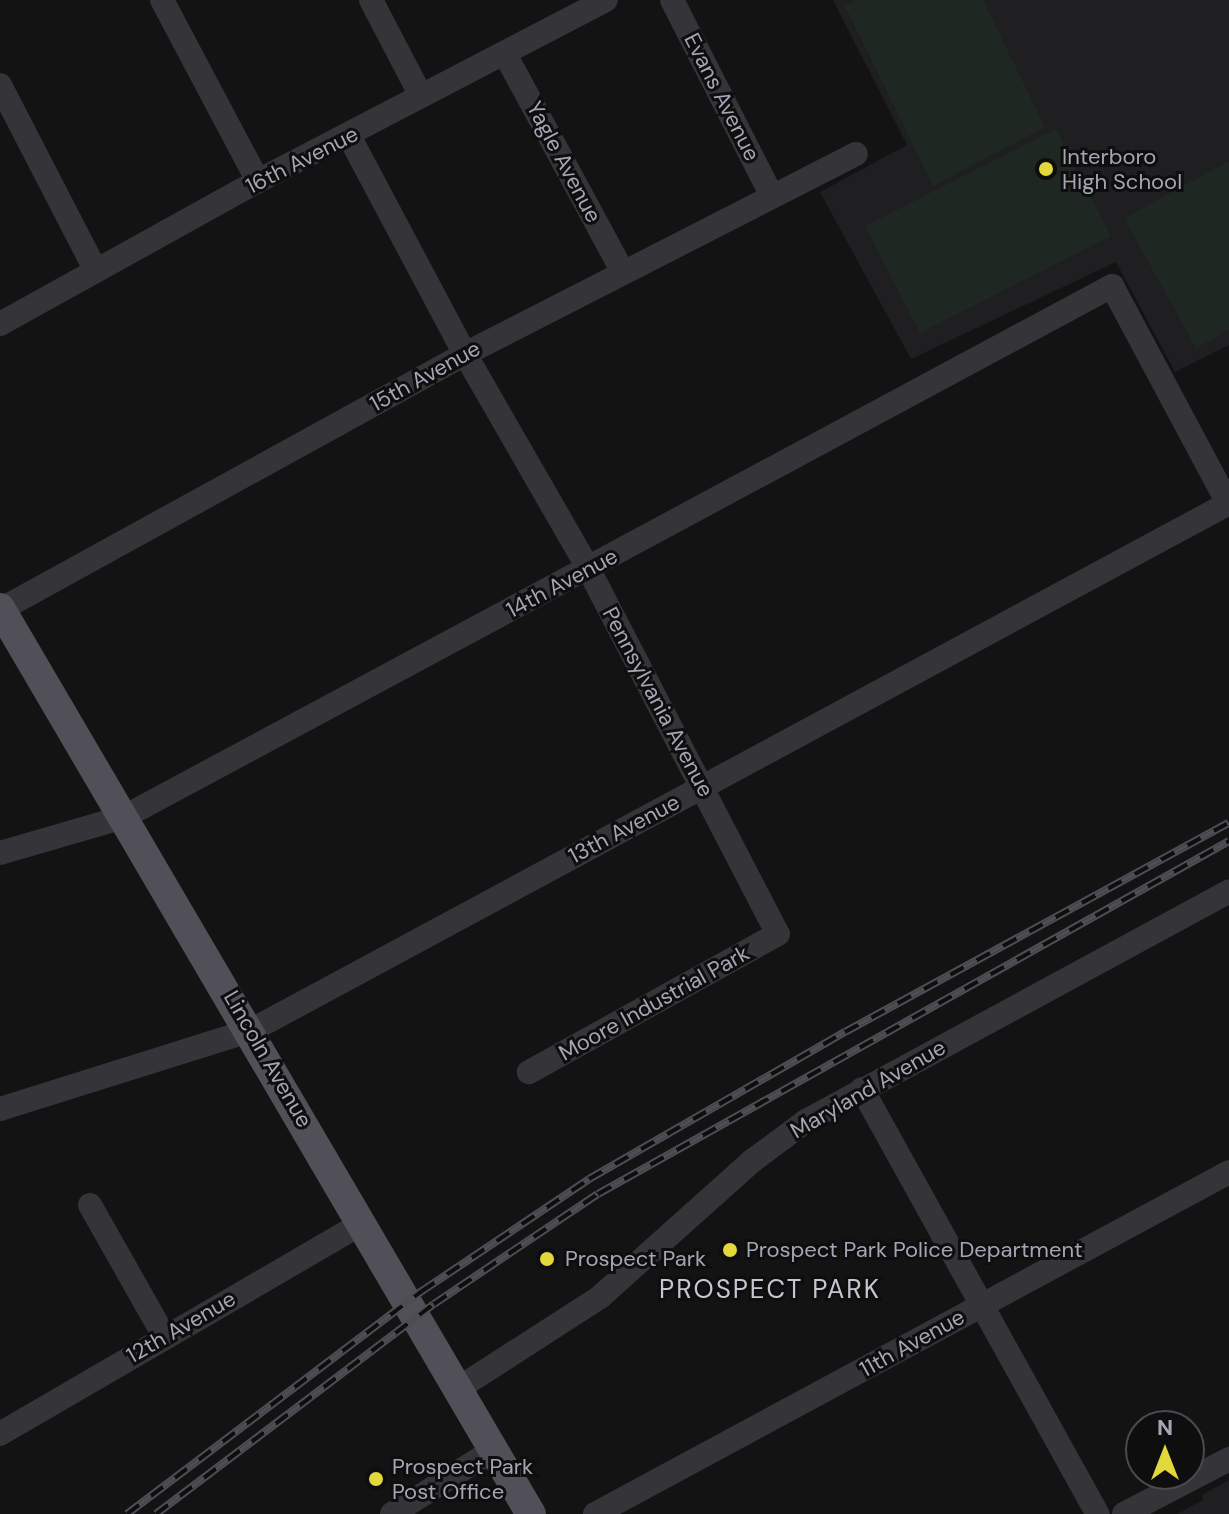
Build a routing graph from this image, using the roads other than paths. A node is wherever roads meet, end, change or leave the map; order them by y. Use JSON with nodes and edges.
{"nodes":[{"id":1,"x":162,"y":0,"type":"edge"},
{"id":2,"x":371,"y":0,"type":"edge"},
{"id":3,"x":606,"y":0,"type":"edge"},
{"id":4,"x":672,"y":0,"type":"edge"},
{"id":5,"x":578,"y":7,"type":"edge"},
{"id":6,"x":505,"y":54,"type":"junction"},
{"id":7,"x":0,"y":85,"type":"edge"},
{"id":8,"x":421,"y":96,"type":"junction"},
{"id":9,"x":349,"y":136,"type":"junction"},
{"id":10,"x":856,"y":154,"type":"dead end"},
{"id":11,"x":258,"y":181,"type":"junction"},
{"id":12,"x":771,"y":194,"type":"junction"},
{"id":13,"x":622,"y":270,"type":"junction"},
{"id":14,"x":96,"y":271,"type":"junction"},
{"id":15,"x":0,"y":324,"type":"edge"},
{"id":16,"x":465,"y":354,"type":"junction"},
{"id":17,"x":1229,"y":504,"type":"edge"},
{"id":18,"x":588,"y":568,"type":"junction"},
{"id":19,"x":0,"y":609,"type":"edge"},
{"id":20,"x":703,"y":787,"type":"junction"},
{"id":21,"x":124,"y":817,"type":"junction"},
{"id":22,"x":0,"y":853,"type":"edge"},
{"id":23,"x":1229,"y":891,"type":"edge"},
{"id":24,"x":778,"y":934,"type":"joint"},
{"id":25,"x":252,"y":1030,"type":"junction"},
{"id":26,"x":529,"y":1072,"type":"dead end"},
{"id":27,"x":862,"y":1089,"type":"junction"},
{"id":28,"x":0,"y":1109,"type":"edge"},
{"id":29,"x":1229,"y":1172,"type":"edge"},
{"id":30,"x":90,"y":1205,"type":"dead end"},
{"id":31,"x":363,"y":1223,"type":"junction"},
{"id":32,"x":979,"y":1307,"type":"junction"},
{"id":33,"x":164,"y":1336,"type":"junction"},
{"id":34,"x":459,"y":1388,"type":"junction"},
{"id":35,"x":0,"y":1434,"type":"edge"},
{"id":36,"x":495,"y":1449,"type":"junction"},
{"id":37,"x":1229,"y":1459,"type":"edge"},
{"id":38,"x":392,"y":1514,"type":"edge"},
{"id":39,"x":531,"y":1514,"type":"edge"},
{"id":40,"x":595,"y":1514,"type":"edge"},
{"id":41,"x":1098,"y":1514,"type":"edge"},
{"id":42,"x":1124,"y":1514,"type":"edge"}],
"edges":[{"from":1,"to":11,"type":"street"},
{"from":2,"to":8,"type":"street"},
{"from":3,"to":5,"type":"street","name":"16th Avenue"},
{"from":4,"to":12,"type":"street","name":"Evans Avenue"},
{"from":5,"to":6,"type":"street","name":"16th Avenue"},
{"from":6,"to":8,"type":"street","name":"16th Avenue"},
{"from":6,"to":13,"type":"street","name":"Yagle Avenue"},
{"from":7,"to":14,"type":"street"},
{"from":8,"to":9,"type":"street","name":"16th Avenue"},
{"from":9,"to":11,"type":"street","name":"16th Avenue"},
{"from":9,"to":16,"type":"street","name":"Pennsylvania Avenue"},
{"from":10,"to":12,"type":"street","name":"15th Avenue"},
{"from":11,"to":14,"type":"street","name":"16th Avenue"},
{"from":12,"to":13,"type":"street","name":"15th Avenue"},
{"from":13,"to":16,"type":"street","name":"15th Avenue"},
{"from":14,"to":15,"type":"street","name":"16th Avenue"},
{"from":16,"to":18,"type":"street","name":"Pennsylvania Avenue"},
{"from":16,"to":19,"type":"street","name":"15th Avenue"},
{"from":17,"to":18,"type":"street","name":"14th Avenue"},
{"from":17,"to":20,"type":"street","name":"13th Avenue"},
{"from":18,"to":20,"type":"street","name":"Pennsylvania Avenue"},
{"from":18,"to":21,"type":"street","name":"14th Avenue"},
{"from":19,"to":21,"type":"main road","name":"Lincoln Avenue"},
{"from":20,"to":24,"type":"street","name":"Pennsylvania Avenue"},
{"from":20,"to":25,"type":"street","name":"13th Avenue"},
{"from":21,"to":22,"type":"street","name":"14th Avenue"},
{"from":21,"to":25,"type":"main road","name":"Lincoln Avenue"},
{"from":23,"to":27,"type":"street","name":"Maryland Avenue"},
{"from":24,"to":26,"type":"street","name":"Moore Industrial Park"},
{"from":25,"to":28,"type":"street","name":"13th Avenue"},
{"from":25,"to":31,"type":"main road","name":"Lincoln Avenue"},
{"from":27,"to":32,"type":"street"},
{"from":27,"to":34,"type":"street","name":"Maryland Avenue"},
{"from":29,"to":32,"type":"street","name":"11th Avenue"},
{"from":30,"to":33,"type":"street"},
{"from":31,"to":33,"type":"street","name":"12th Avenue"},
{"from":31,"to":34,"type":"main road","name":"Lincoln Avenue"},
{"from":32,"to":40,"type":"street","name":"11th Avenue"},
{"from":32,"to":41,"type":"street"},
{"from":33,"to":35,"type":"street","name":"12th Avenue"},
{"from":34,"to":36,"type":"main road","name":"Lincoln Avenue"},
{"from":36,"to":38,"type":"street"},
{"from":36,"to":39,"type":"main road","name":"Lincoln Avenue"},
{"from":37,"to":42,"type":"street"}]}
